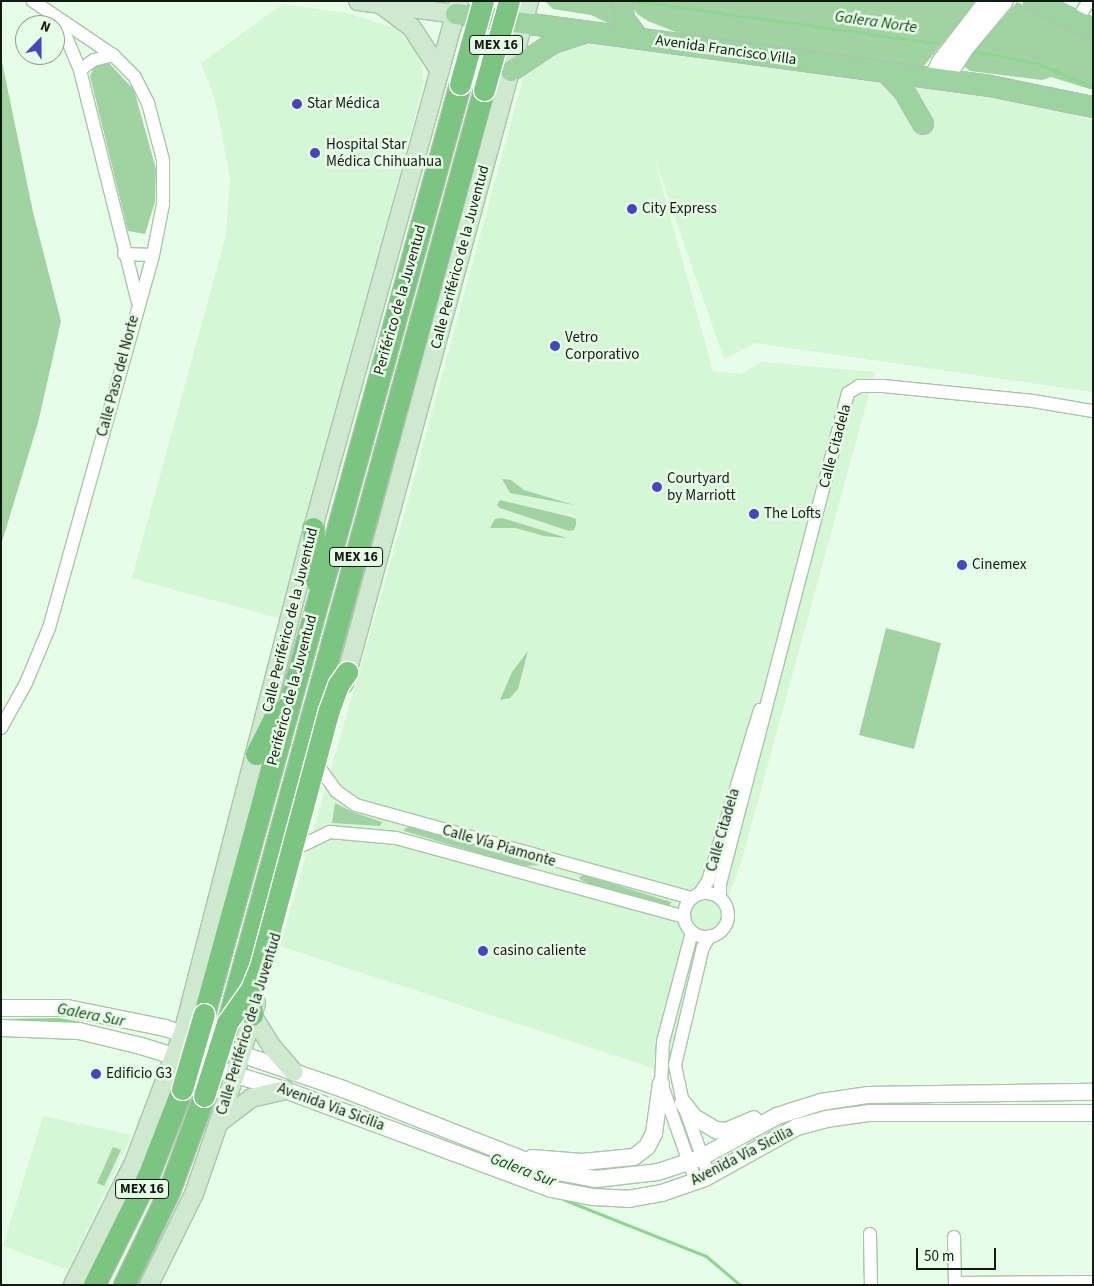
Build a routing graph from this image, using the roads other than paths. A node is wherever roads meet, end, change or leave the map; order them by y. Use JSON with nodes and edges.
{"nodes":[{"id":1,"x":33,"y":1,"type":"edge"},
{"id":2,"x":358,"y":1,"type":"edge"},
{"id":3,"x":483,"y":1,"type":"edge"},
{"id":4,"x":509,"y":1,"type":"edge"},
{"id":5,"x":529,"y":1,"type":"edge"},
{"id":6,"x":987,"y":1,"type":"edge"},
{"id":7,"x":1005,"y":1,"type":"edge"},
{"id":8,"x":1034,"y":1,"type":"edge"},
{"id":9,"x":1090,"y":1,"type":"edge"},
{"id":10,"x":380,"y":4,"type":"junction"},
{"id":11,"x":621,"y":4,"type":"edge"},
{"id":12,"x":458,"y":7,"type":"edge"},
{"id":13,"x":52,"y":15,"type":"edge"},
{"id":14,"x":524,"y":23,"type":"junction"},
{"id":15,"x":65,"y":24,"type":"edge"},
{"id":16,"x":1085,"y":24,"type":"edge"},
{"id":17,"x":588,"y":32,"type":"junction"},
{"id":18,"x":65,"y":34,"type":"edge"},
{"id":19,"x":639,"y":39,"type":"junction"},
{"id":20,"x":113,"y":55,"type":"junction"},
{"id":21,"x":80,"y":70,"type":"junction"},
{"id":22,"x":440,"y":71,"type":"junction"},
{"id":23,"x":511,"y":72,"type":"junction"},
{"id":24,"x":886,"y":72,"type":"junction"},
{"id":25,"x":938,"y":79,"type":"junction"},
{"id":26,"x":1093,"y":107,"type":"edge"},
{"id":27,"x":923,"y":124,"type":"dead end"},
{"id":28,"x":423,"y":130,"type":"junction"},
{"id":29,"x":487,"y":157,"type":"junction"},
{"id":30,"x":124,"y":254,"type":"junction"},
{"id":31,"x":153,"y":255,"type":"junction"},
{"id":32,"x":138,"y":302,"type":"junction"},
{"id":33,"x":1093,"y":411,"type":"edge"},
{"id":34,"x":313,"y":528,"type":"junction"},
{"id":35,"x":355,"y":560,"type":"junction"},
{"id":36,"x":317,"y":598,"type":"junction"},
{"id":37,"x":301,"y":662,"type":"junction"},
{"id":38,"x":347,"y":672,"type":"junction"},
{"id":39,"x":772,"y":680,"type":"junction"},
{"id":40,"x":1,"y":728,"type":"edge"},
{"id":41,"x":256,"y":754,"type":"junction"},
{"id":42,"x":321,"y":770,"type":"junction"},
{"id":43,"x":303,"y":846,"type":"junction"},
{"id":44,"x":696,"y":896,"type":"junction"},
{"id":45,"x":720,"y":898,"type":"junction"},
{"id":46,"x":684,"y":917,"type":"junction"},
{"id":47,"x":692,"y":932,"type":"junction"},
{"id":48,"x":710,"y":936,"type":"junction"},
{"id":49,"x":1,"y":1008,"type":"edge"},
{"id":50,"x":252,"y":1015,"type":"junction"},
{"id":51,"x":227,"y":1023,"type":"junction"},
{"id":52,"x":1,"y":1028,"type":"edge"},
{"id":53,"x":183,"y":1033,"type":"junction"},
{"id":54,"x":241,"y":1053,"type":"junction"},
{"id":55,"x":175,"y":1056,"type":"junction"},
{"id":56,"x":294,"y":1072,"type":"junction"},
{"id":57,"x":235,"y":1075,"type":"junction"},
{"id":58,"x":661,"y":1083,"type":"junction"},
{"id":59,"x":285,"y":1090,"type":"junction"},
{"id":60,"x":1093,"y":1092,"type":"edge"},
{"id":61,"x":683,"y":1103,"type":"junction"},
{"id":62,"x":800,"y":1109,"type":"junction"},
{"id":63,"x":1093,"y":1113,"type":"edge"},
{"id":64,"x":218,"y":1124,"type":"junction"},
{"id":65,"x":518,"y":1158,"type":"junction"},
{"id":66,"x":694,"y":1160,"type":"junction"},
{"id":67,"x":702,"y":1179,"type":"junction"},
{"id":68,"x":870,"y":1234,"type":"dead end"},
{"id":69,"x":954,"y":1237,"type":"dead end"},
{"id":70,"x":1093,"y":1282,"type":"edge"},
{"id":71,"x":955,"y":1284,"type":"edge"},
{"id":72,"x":73,"y":1285,"type":"edge"},
{"id":73,"x":94,"y":1285,"type":"edge"},
{"id":74,"x":124,"y":1285,"type":"edge"},
{"id":75,"x":149,"y":1285,"type":"edge"},
{"id":76,"x":871,"y":1285,"type":"edge"}],
"edges":[{"from":1,"to":13,"type":"street"},
{"from":2,"to":10,"type":"main road","name":"Avenida Francisco Villa"},
{"from":3,"to":36,"type":"highway","name":"Periférico de la Juventud","number":"MEX 16","bridge":true},
{"from":4,"to":35,"type":"highway","name":"Periférico de la Juventud","number":"MEX 16","bridge":true},
{"from":5,"to":14,"type":"main road","name":"Calle Periférico de la Juventud"},
{"from":6,"to":25,"type":"street"},
{"from":7,"to":25,"type":"street"},
{"from":8,"to":16,"type":"main road"},
{"from":9,"to":16,"type":"street"},
{"from":10,"to":12,"type":"main road","name":"Avenida Francisco Villa"},
{"from":10,"to":22,"type":"main road"},
{"from":11,"to":19,"type":"main road"},
{"from":12,"to":14,"type":"main road","name":"Avenida Francisco Villa"},
{"from":12,"to":22,"type":"main road","name":"Calle Periférico de la Juventud"},
{"from":14,"to":17,"type":"main road","name":"Avenida Francisco Villa"},
{"from":14,"to":23,"type":"main road","name":"Calle Periférico de la Juventud"},
{"from":15,"to":20,"type":"street"},
{"from":17,"to":19,"type":"main road","name":"Avenida Francisco Villa"},
{"from":17,"to":23,"type":"main road"},
{"from":18,"to":21,"type":"street","name":"Calle Paso del Norte"},
{"from":19,"to":24,"type":"main road","name":"Avenida Francisco Villa"},
{"from":20,"to":21,"type":"street"},
{"from":20,"to":31,"type":"street"},
{"from":21,"to":30,"type":"street","name":"Calle Paso del Norte"},
{"from":22,"to":28,"type":"main road","name":"Calle Periférico de la Juventud"},
{"from":23,"to":29,"type":"main road","name":"Calle Periférico de la Juventud"},
{"from":24,"to":25,"type":"main road","name":"Avenida Francisco Villa"},
{"from":24,"to":27,"type":"main road"},
{"from":25,"to":26,"type":"main road","name":"Avenida Francisco Villa"},
{"from":28,"to":29,"type":"main road"},
{"from":28,"to":34,"type":"main road","name":"Calle Periférico de la Juventud"},
{"from":29,"to":38,"type":"main road","name":"Calle Periférico de la Juventud"},
{"from":30,"to":31,"type":"street"},
{"from":30,"to":32,"type":"street","name":"Calle Paso del Norte"},
{"from":31,"to":32,"type":"street"},
{"from":32,"to":40,"type":"street","name":"Calle Paso del Norte"},
{"from":33,"to":39,"type":"street","name":"Calle Citadela"},
{"from":34,"to":36,"type":"highway"},
{"from":34,"to":41,"type":"main road","name":"Calle Periférico de la Juventud"},
{"from":35,"to":50,"type":"highway"},
{"from":35,"to":51,"type":"highway","name":"Periférico de la Juventud","number":"MEX 16"},
{"from":36,"to":37,"type":"highway","name":"Periférico de la Juventud","number":"MEX 16"},
{"from":37,"to":41,"type":"highway"},
{"from":37,"to":73,"type":"highway","name":"Periférico de la Juventud","number":"MEX 16","bridge":true},
{"from":38,"to":42,"type":"main road","name":"Calle Periférico de la Juventud"},
{"from":38,"to":51,"type":"highway","bridge":true},
{"from":39,"to":44,"type":"street","name":"Calle Citadela"},
{"from":39,"to":45,"type":"street","name":"Calle Citadela"},
{"from":41,"to":53,"type":"main road","name":"Calle Periférico de la Juventud"},
{"from":42,"to":43,"type":"main road","name":"Calle Periférico de la Juventud"},
{"from":42,"to":44,"type":"street","name":"Calle Vía Piamonte"},
{"from":43,"to":46,"type":"street","name":"Calle Vía Piamonte"},
{"from":43,"to":50,"type":"main road","name":"Calle Periférico de la Juventud"},
{"from":44,"to":45,"type":"street"},
{"from":44,"to":46,"type":"street"},
{"from":45,"to":48,"type":"street"},
{"from":46,"to":47,"type":"street"},
{"from":47,"to":48,"type":"street"},
{"from":47,"to":58,"type":"street"},
{"from":48,"to":61,"type":"street"},
{"from":49,"to":53,"type":"street","name":"Avenida Via Sicilia"},
{"from":50,"to":54,"type":"main road","name":"Calle Periférico de la Juventud"},
{"from":50,"to":56,"type":"main road"},
{"from":51,"to":74,"type":"highway","number":"MEX 16","bridge":true},
{"from":52,"to":55,"type":"street","name":"Avenida Via Sicilia"},
{"from":53,"to":54,"type":"street","name":"Avenida Via Sicilia"},
{"from":53,"to":55,"type":"main road","name":"Calle Periférico de la Juventud"},
{"from":54,"to":56,"type":"street","name":"Avenida Via Sicilia"},
{"from":54,"to":57,"type":"main road","name":"Calle Periférico de la Juventud"},
{"from":55,"to":57,"type":"street","name":"Avenida Via Sicilia"},
{"from":55,"to":72,"type":"main road","name":"Calle Periférico de la Juventud"},
{"from":56,"to":65,"type":"street","name":"Avenida Via Sicilia"},
{"from":57,"to":59,"type":"street","name":"Avenida Via Sicilia"},
{"from":57,"to":64,"type":"main road","name":"Calle Periférico de la Juventud"},
{"from":58,"to":65,"type":"street"},
{"from":58,"to":66,"type":"street"},
{"from":59,"to":64,"type":"main road"},
{"from":59,"to":67,"type":"street","name":"Avenida Via Sicilia"},
{"from":60,"to":62,"type":"street","name":"Avenida Via Sicilia"},
{"from":61,"to":62,"type":"street"},
{"from":61,"to":66,"type":"street"},
{"from":62,"to":66,"type":"street","name":"Avenida Via Sicilia"},
{"from":63,"to":67,"type":"street","name":"Avenida Via Sicilia"},
{"from":64,"to":75,"type":"main road","name":"Calle Periférico de la Juventud"},
{"from":65,"to":66,"type":"street","name":"Avenida Via Sicilia"},
{"from":66,"to":67,"type":"street"},
{"from":68,"to":76,"type":"street"},
{"from":69,"to":71,"type":"street"},
{"from":70,"to":71,"type":"street"}]}
